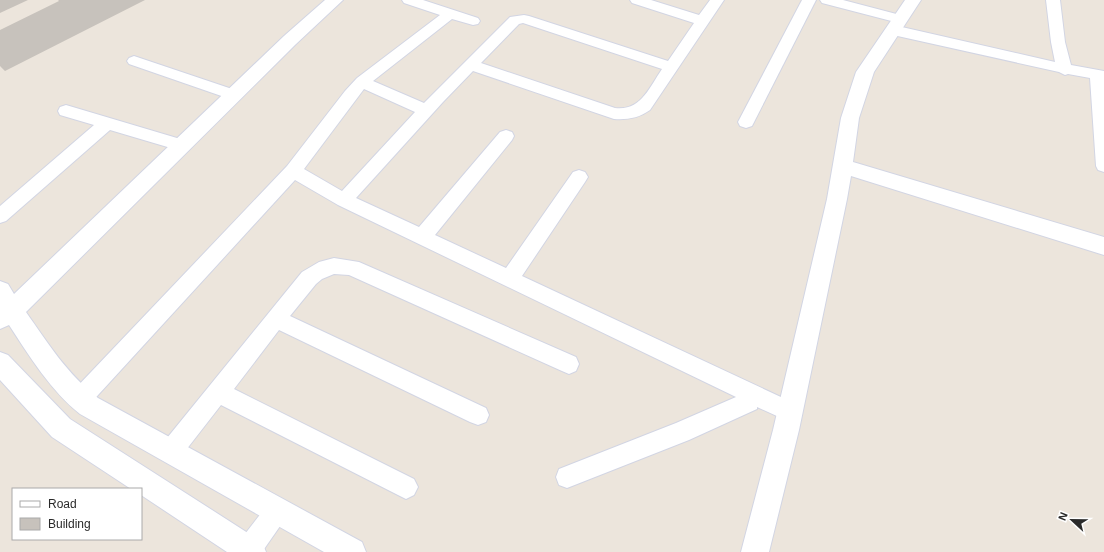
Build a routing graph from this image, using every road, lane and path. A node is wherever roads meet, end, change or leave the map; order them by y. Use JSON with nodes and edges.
{"nodes":[{"id":1,"x":335,"y":0,"type":"edge"},
{"id":2,"x":409,"y":0,"type":"edge"},
{"id":3,"x":637,"y":0,"type":"edge"},
{"id":4,"x":717,"y":0,"type":"edge"},
{"id":5,"x":809,"y":0,"type":"edge"},
{"id":6,"x":827,"y":0,"type":"edge"},
{"id":7,"x":913,"y":0,"type":"edge"},
{"id":8,"x":1053,"y":0,"type":"edge"},
{"id":9,"x":450,"y":14,"type":"junction"},
{"id":10,"x":702,"y":20,"type":"junction"},
{"id":11,"x":473,"y":21,"type":"dead end"},
{"id":12,"x":896,"y":24,"type":"junction"},
{"id":13,"x":134,"y":61,"type":"dead end"},
{"id":14,"x":470,"y":65,"type":"junction"},
{"id":15,"x":671,"y":67,"type":"junction"},
{"id":16,"x":1065,"y":70,"type":"junction"},
{"id":17,"x":1100,"y":76,"type":"edge"},
{"id":18,"x":362,"y":82,"type":"junction"},
{"id":19,"x":233,"y":95,"type":"junction"},
{"id":20,"x":426,"y":110,"type":"junction"},
{"id":21,"x":66,"y":111,"type":"dead end"},
{"id":22,"x":746,"y":122,"type":"dead end"},
{"id":23,"x":107,"y":123,"type":"junction"},
{"id":24,"x":506,"y":136,"type":"dead end"},
{"id":25,"x":181,"y":145,"type":"junction"},
{"id":26,"x":842,"y":166,"type":"junction"},
{"id":27,"x":1104,"y":166,"type":"edge"},
{"id":28,"x":293,"y":171,"type":"junction"},
{"id":29,"x":578,"y":178,"type":"dead end"},
{"id":30,"x":344,"y":200,"type":"junction"},
{"id":31,"x":0,"y":216,"type":"edge"},
{"id":32,"x":422,"y":237,"type":"junction"},
{"id":33,"x":1104,"y":246,"type":"edge"},
{"id":34,"x":509,"y":279,"type":"junction"},
{"id":35,"x":4,"y":307,"type":"edge"},
{"id":36,"x":276,"y":320,"type":"junction"},
{"id":37,"x":0,"y":363,"type":"edge"},
{"id":38,"x":569,"y":364,"type":"dead end"},
{"id":39,"x":218,"y":392,"type":"junction"},
{"id":40,"x":753,"y":394,"type":"junction"},
{"id":41,"x":80,"y":399,"type":"junction"},
{"id":42,"x":790,"y":412,"type":"junction"},
{"id":43,"x":478,"y":415,"type":"dead end"},
{"id":44,"x":171,"y":451,"type":"junction"},
{"id":45,"x":567,"y":477,"type":"dead end"},
{"id":46,"x":406,"y":487,"type":"dead end"},
{"id":47,"x":277,"y":511,"type":"junction"},
{"id":48,"x":249,"y":551,"type":"edge"},
{"id":49,"x":352,"y":552,"type":"edge"},
{"id":50,"x":755,"y":552,"type":"edge"}],
"edges":[{"from":1,"to":19,"type":"street"},
{"from":2,"to":9,"type":"street"},
{"from":3,"to":10,"type":"street"},
{"from":4,"to":10,"type":"street"},
{"from":5,"to":22,"type":"street"},
{"from":6,"to":12,"type":"street"},
{"from":7,"to":12,"type":"street"},
{"from":8,"to":16,"type":"street"},
{"from":9,"to":11,"type":"street"},
{"from":9,"to":18,"type":"street"},
{"from":10,"to":15,"type":"street"},
{"from":12,"to":16,"type":"street"},
{"from":12,"to":26,"type":"street"},
{"from":13,"to":19,"type":"street"},
{"from":14,"to":15,"type":"street"},
{"from":14,"to":15,"type":"street"},
{"from":14,"to":20,"type":"street"},
{"from":16,"to":17,"type":"street"},
{"from":17,"to":27,"type":"street"},
{"from":18,"to":20,"type":"street"},
{"from":18,"to":28,"type":"street"},
{"from":19,"to":25,"type":"street"},
{"from":20,"to":30,"type":"street"},
{"from":21,"to":23,"type":"street"},
{"from":23,"to":25,"type":"street"},
{"from":23,"to":31,"type":"street"},
{"from":24,"to":32,"type":"street"},
{"from":25,"to":35,"type":"street"},
{"from":26,"to":33,"type":"street"},
{"from":26,"to":42,"type":"street"},
{"from":28,"to":30,"type":"street"},
{"from":28,"to":41,"type":"street"},
{"from":29,"to":34,"type":"street"},
{"from":30,"to":32,"type":"street"},
{"from":32,"to":34,"type":"street"},
{"from":34,"to":40,"type":"street"},
{"from":35,"to":41,"type":"street"},
{"from":36,"to":38,"type":"street"},
{"from":36,"to":39,"type":"street"},
{"from":36,"to":43,"type":"street"},
{"from":37,"to":48,"type":"street"},
{"from":39,"to":44,"type":"street"},
{"from":39,"to":46,"type":"street"},
{"from":40,"to":42,"type":"street"},
{"from":40,"to":45,"type":"street"},
{"from":41,"to":44,"type":"street"},
{"from":42,"to":50,"type":"street"},
{"from":44,"to":47,"type":"street"},
{"from":47,"to":48,"type":"street"},
{"from":47,"to":49,"type":"street"}]}
